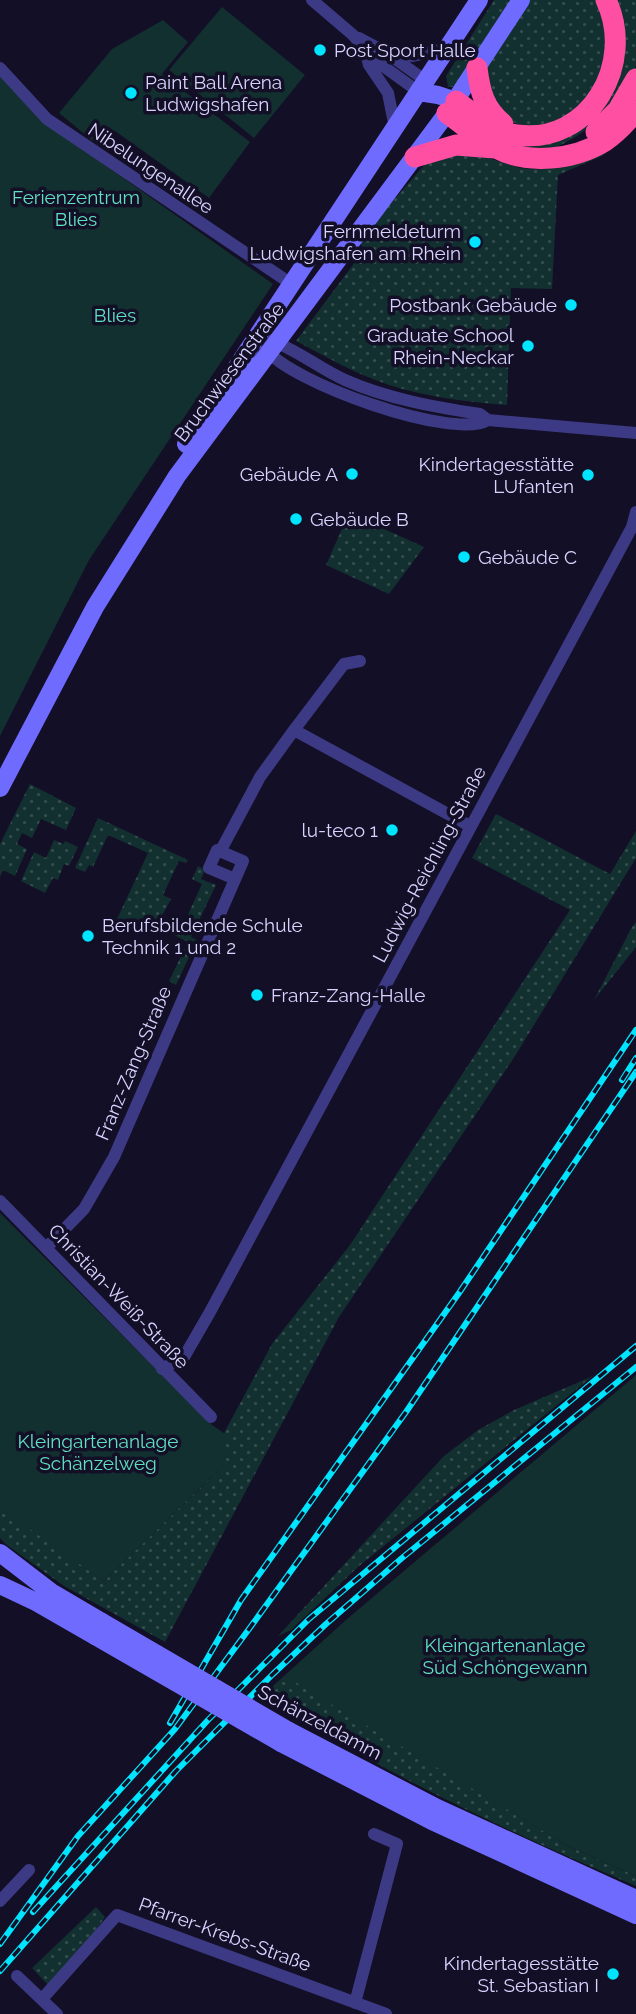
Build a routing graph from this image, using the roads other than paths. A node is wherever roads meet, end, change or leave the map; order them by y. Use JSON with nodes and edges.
{"nodes":[{"id":1,"x":312,"y":0,"type":"edge"},
{"id":2,"x":479,"y":0,"type":"edge"},
{"id":3,"x":521,"y":0,"type":"edge"},
{"id":4,"x":606,"y":0,"type":"edge"},
{"id":5,"x":353,"y":35,"type":"junction"},
{"id":6,"x":447,"y":48,"type":"junction"},
{"id":7,"x":365,"y":51,"type":"junction"},
{"id":8,"x":387,"y":53,"type":"junction"},
{"id":9,"x":0,"y":68,"type":"edge"},
{"id":10,"x":477,"y":68,"type":"junction"},
{"id":11,"x":636,"y":79,"type":"edge"},
{"id":12,"x":423,"y":86,"type":"junction"},
{"id":13,"x":452,"y":107,"type":"junction"},
{"id":14,"x":636,"y":111,"type":"edge"},
{"id":15,"x":395,"y":128,"type":"junction"},
{"id":16,"x":486,"y":133,"type":"junction"},
{"id":17,"x":563,"y":155,"type":"junction"},
{"id":18,"x":415,"y":157,"type":"junction"},
{"id":19,"x":293,"y":285,"type":"junction"},
{"id":20,"x":257,"y":337,"type":"junction"},
{"id":21,"x":274,"y":348,"type":"junction"},
{"id":22,"x":636,"y":433,"type":"edge"},
{"id":23,"x":636,"y":512,"type":"edge"},
{"id":24,"x":360,"y":662,"type":"dead end"},
{"id":25,"x":294,"y":730,"type":"junction"},
{"id":26,"x":0,"y":764,"type":"edge"},
{"id":27,"x":0,"y":788,"type":"edge"},
{"id":28,"x":470,"y":826,"type":"junction"},
{"id":29,"x":221,"y":850,"type":"junction"},
{"id":30,"x":235,"y":879,"type":"junction"},
{"id":31,"x":0,"y":1201,"type":"edge"},
{"id":32,"x":46,"y":1248,"type":"junction"},
{"id":33,"x":162,"y":1369,"type":"junction"},
{"id":34,"x":211,"y":1417,"type":"dead end"},
{"id":35,"x":0,"y":1553,"type":"edge"},
{"id":36,"x":0,"y":1585,"type":"edge"},
{"id":37,"x":98,"y":1629,"type":"junction"},
{"id":38,"x":285,"y":1737,"type":"junction"},
{"id":39,"x":374,"y":1834,"type":"dead end"},
{"id":40,"x":29,"y":1870,"type":"dead end"},
{"id":41,"x":636,"y":1899,"type":"edge"},
{"id":42,"x":0,"y":1901,"type":"edge"},
{"id":43,"x":636,"y":1915,"type":"edge"},
{"id":44,"x":17,"y":1976,"type":"dead end"},
{"id":45,"x":42,"y":1999,"type":"junction"},
{"id":46,"x":355,"y":2003,"type":"junction"},
{"id":47,"x":57,"y":2014,"type":"edge"},
{"id":48,"x":386,"y":2014,"type":"edge"}],
"edges":[{"from":1,"to":5,"type":"street"},
{"from":2,"to":6,"type":"main road","name":"Bruchwiesenstraße"},
{"from":3,"to":10,"type":"main road","name":"Bruchwiesenstraße"},
{"from":4,"to":16,"type":"highway"},
{"from":5,"to":7,"type":"street"},
{"from":5,"to":8,"type":"street"},
{"from":6,"to":8,"type":"street"},
{"from":6,"to":12,"type":"main road","name":"Bruchwiesenstraße"},
{"from":7,"to":12,"type":"street"},
{"from":7,"to":15,"type":"street"},
{"from":8,"to":12,"type":"street"},
{"from":9,"to":19,"type":"street","name":"Nibelungenallee"},
{"from":10,"to":13,"type":"main road","name":"Bruchwiesenstraße"},
{"from":10,"to":16,"type":"highway"},
{"from":11,"to":17,"type":"highway"},
{"from":12,"to":13,"type":"main road"},
{"from":12,"to":15,"type":"main road","name":"Bruchwiesenstraße"},
{"from":13,"to":16,"type":"highway"},
{"from":13,"to":18,"type":"main road","name":"Bruchwiesenstraße"},
{"from":14,"to":17,"type":"highway"},
{"from":15,"to":19,"type":"main road","name":"Bruchwiesenstraße"},
{"from":16,"to":17,"type":"highway"},
{"from":16,"to":18,"type":"highway"},
{"from":18,"to":21,"type":"main road","name":"Bruchwiesenstraße"},
{"from":19,"to":20,"type":"main road","name":"Bruchwiesenstraße"},
{"from":20,"to":21,"type":"street"},
{"from":20,"to":26,"type":"main road","name":"Bruchwiesenstraße"},
{"from":21,"to":22,"type":"street"},
{"from":21,"to":27,"type":"main road","name":"Bruchwiesenstraße"},
{"from":23,"to":28,"type":"street","name":"Ludwig-Reichling-Straße"},
{"from":24,"to":25,"type":"street"},
{"from":25,"to":28,"type":"street"},
{"from":25,"to":29,"type":"street"},
{"from":28,"to":33,"type":"street","name":"Ludwig-Reichling-Straße"},
{"from":29,"to":30,"type":"street"},
{"from":29,"to":30,"type":"street"},
{"from":30,"to":32,"type":"street","name":"Franz-Zang-Straße"},
{"from":31,"to":32,"type":"street","name":"Christian-Weiß-Straße"},
{"from":32,"to":33,"type":"street","name":"Christian-Weiß-Straße"},
{"from":33,"to":34,"type":"street","name":"Christian-Weiß-Straße"},
{"from":35,"to":37,"type":"main road","name":"Schänzeldamm"},
{"from":36,"to":37,"type":"main road","name":"Schänzeldamm"},
{"from":37,"to":38,"type":"main road","name":"Schänzeldamm","bridge":true},
{"from":38,"to":41,"type":"main road","name":"Schänzeldamm"},
{"from":38,"to":43,"type":"main road","name":"Schänzeldamm"},
{"from":39,"to":46,"type":"street"},
{"from":40,"to":42,"type":"street"},
{"from":44,"to":45,"type":"street"},
{"from":45,"to":46,"type":"street","name":"Pfarrer-Krebs-Straße"},
{"from":45,"to":47,"type":"street"},
{"from":46,"to":48,"type":"street","name":"Pfarrer-Krebs-Straße"}]}
